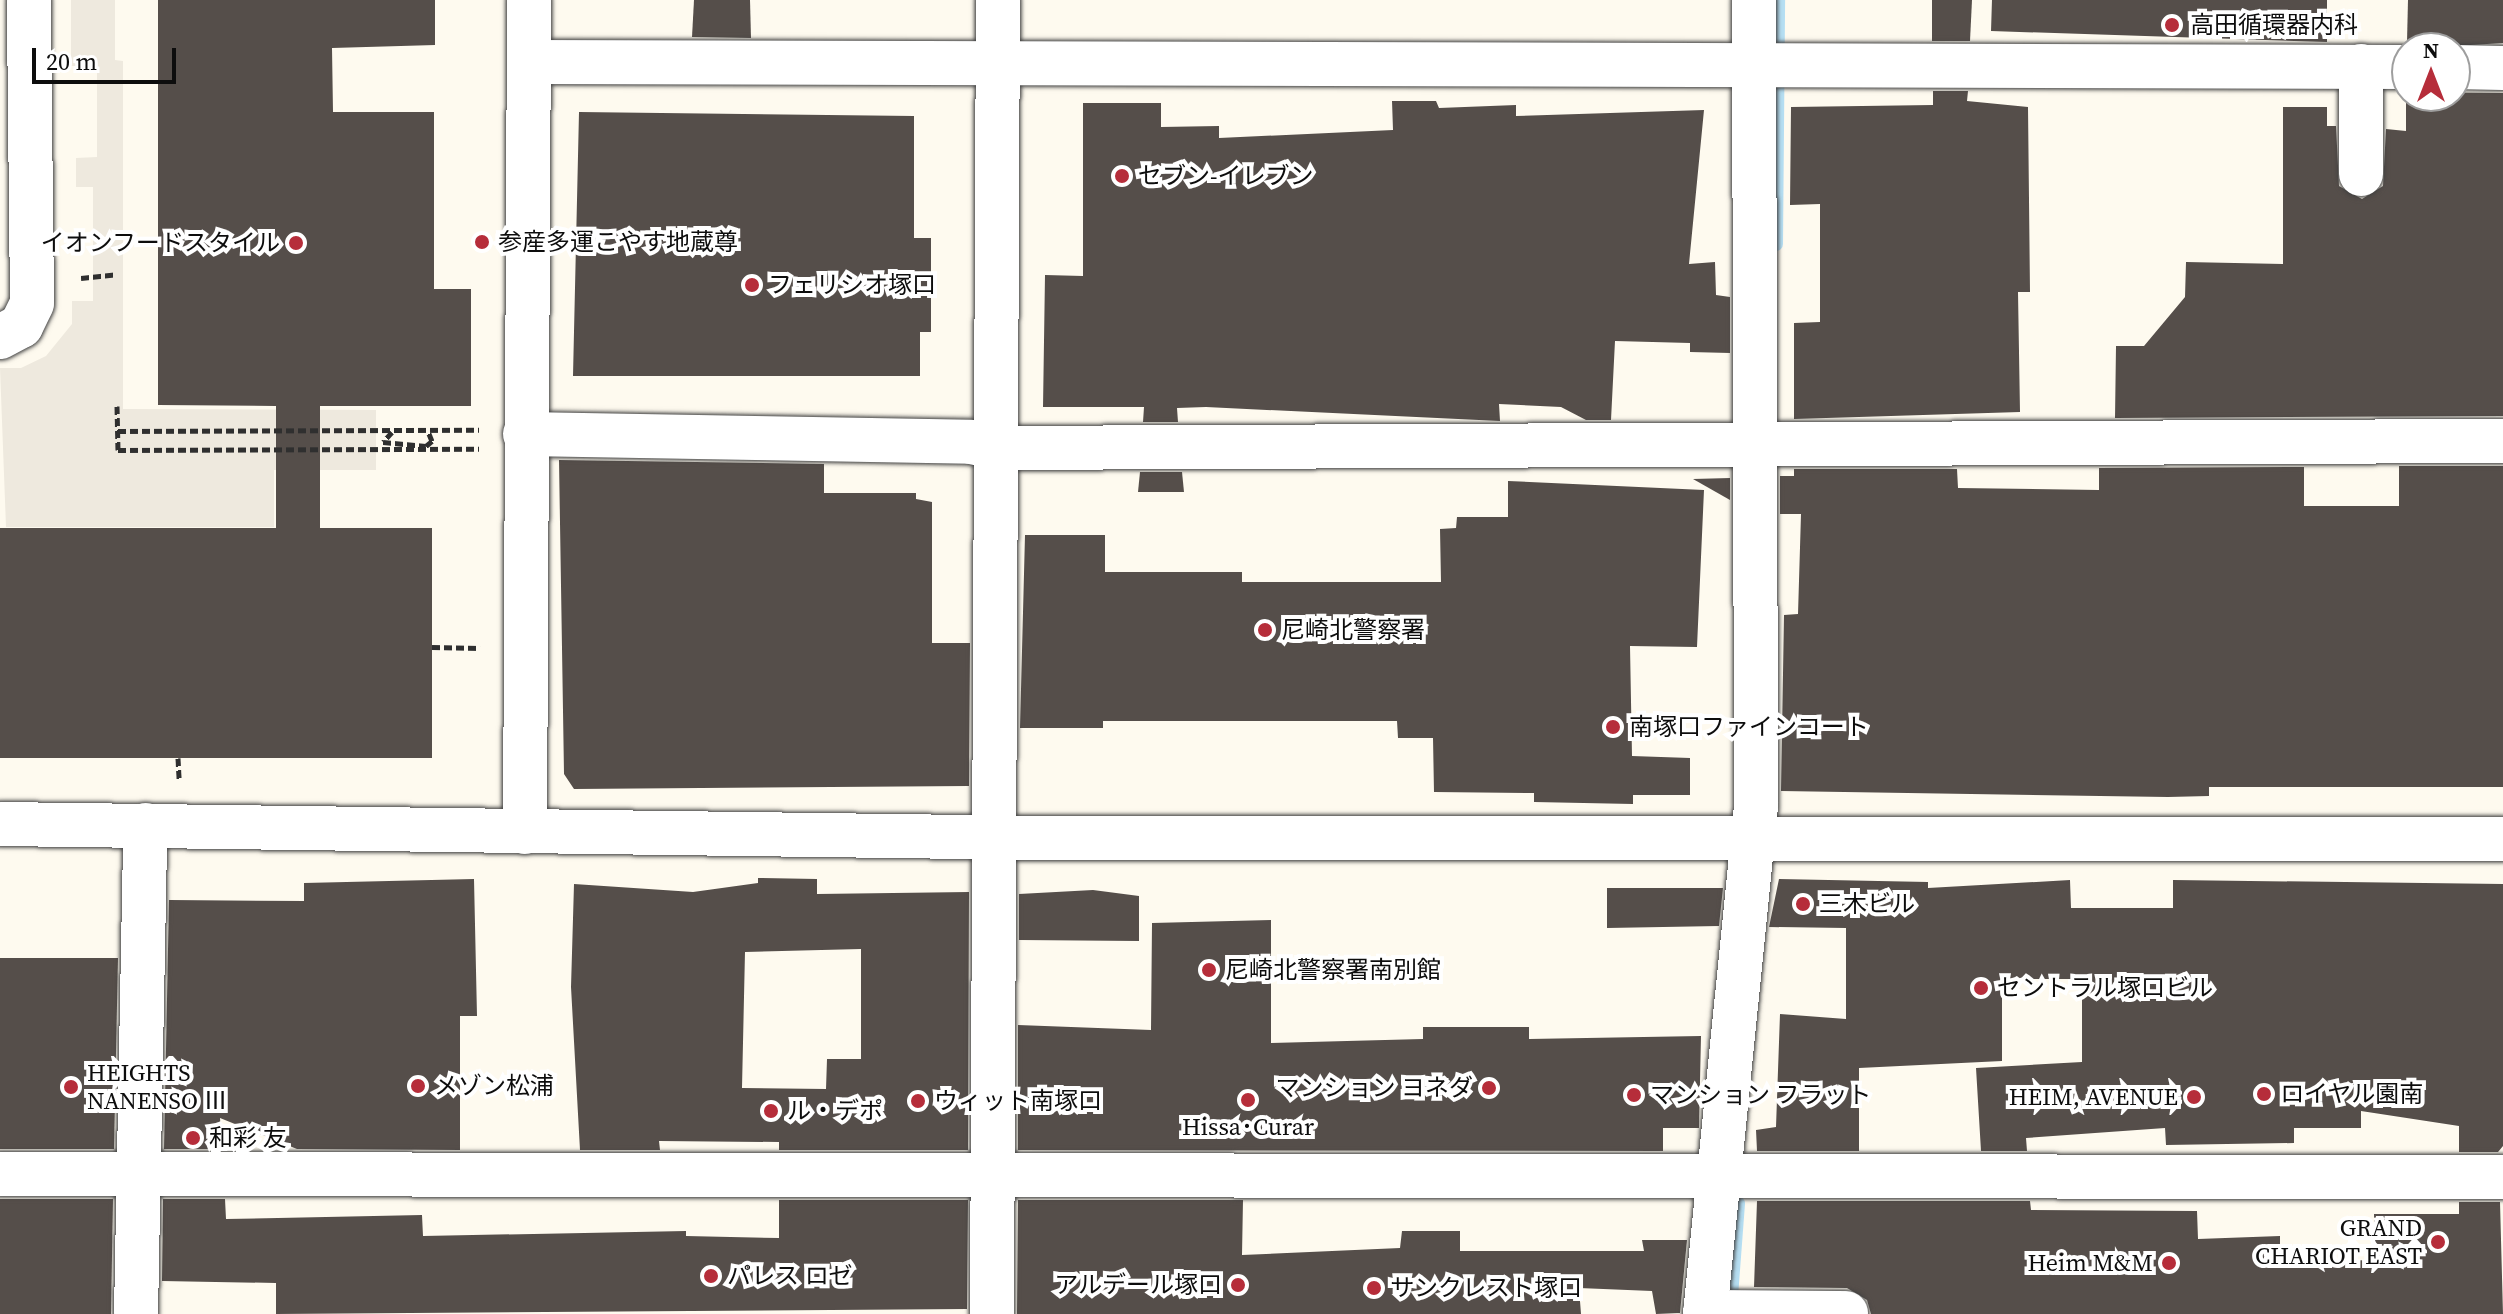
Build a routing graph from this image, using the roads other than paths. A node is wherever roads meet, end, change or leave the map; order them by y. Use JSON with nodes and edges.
{"nodes":[{"id":1,"x":29,"y":0,"type":"edge"},
{"id":2,"x":529,"y":0,"type":"edge"},
{"id":3,"x":998,"y":0,"type":"edge"},
{"id":4,"x":1754,"y":0,"type":"edge"},
{"id":5,"x":529,"y":62,"type":"junction"},
{"id":6,"x":1770,"y":62,"type":"junction"},
{"id":7,"x":999,"y":66,"type":"junction"},
{"id":8,"x":2361,"y":66,"type":"junction"},
{"id":9,"x":2391,"y":67,"type":"edge"},
{"id":10,"x":2471,"y":67,"type":"edge"},
{"id":11,"x":2503,"y":68,"type":"edge"},
{"id":12,"x":2361,"y":174,"type":"dead end"},
{"id":13,"x":0,"y":337,"type":"edge"},
{"id":14,"x":525,"y":434,"type":"junction"},
{"id":15,"x":1768,"y":441,"type":"junction"},
{"id":16,"x":2503,"y":441,"type":"edge"},
{"id":17,"x":999,"y":448,"type":"junction"},
{"id":18,"x":0,"y":824,"type":"edge"},
{"id":19,"x":145,"y":825,"type":"junction"},
{"id":20,"x":525,"y":832,"type":"junction"},
{"id":21,"x":999,"y":838,"type":"junction"},
{"id":22,"x":2503,"y":839,"type":"edge"},
{"id":23,"x":1753,"y":841,"type":"junction"},
{"id":24,"x":0,"y":1174,"type":"edge"},
{"id":25,"x":137,"y":1174,"type":"junction"},
{"id":26,"x":992,"y":1175,"type":"junction"},
{"id":27,"x":1717,"y":1175,"type":"junction"},
{"id":28,"x":2503,"y":1177,"type":"edge"},
{"id":29,"x":1718,"y":1313,"type":"edge"},
{"id":30,"x":1846,"y":1313,"type":"edge"},
{"id":31,"x":136,"y":1314,"type":"edge"},
{"id":32,"x":992,"y":1314,"type":"edge"}],
"edges":[{"from":1,"to":13,"type":"street"},
{"from":2,"to":5,"type":"street"},
{"from":3,"to":7,"type":"street"},
{"from":4,"to":6,"type":"street"},
{"from":5,"to":7,"type":"street"},
{"from":5,"to":14,"type":"street"},
{"from":6,"to":7,"type":"street"},
{"from":6,"to":8,"type":"street"},
{"from":6,"to":15,"type":"street"},
{"from":7,"to":17,"type":"street"},
{"from":8,"to":9,"type":"street"},
{"from":8,"to":12,"type":"street"},
{"from":10,"to":11,"type":"street"},
{"from":14,"to":17,"type":"street"},
{"from":14,"to":20,"type":"street"},
{"from":15,"to":16,"type":"street"},
{"from":15,"to":17,"type":"street"},
{"from":15,"to":23,"type":"street"},
{"from":17,"to":21,"type":"street"},
{"from":18,"to":19,"type":"street"},
{"from":19,"to":20,"type":"street"},
{"from":19,"to":25,"type":"street"},
{"from":20,"to":21,"type":"street"},
{"from":21,"to":23,"type":"street"},
{"from":21,"to":26,"type":"street"},
{"from":22,"to":23,"type":"street"},
{"from":23,"to":27,"type":"street"},
{"from":24,"to":25,"type":"street"},
{"from":25,"to":26,"type":"street"},
{"from":25,"to":31,"type":"street"},
{"from":26,"to":27,"type":"street"},
{"from":26,"to":32,"type":"street"},
{"from":27,"to":28,"type":"street"},
{"from":27,"to":29,"type":"street"},
{"from":29,"to":30,"type":"street"}]}
